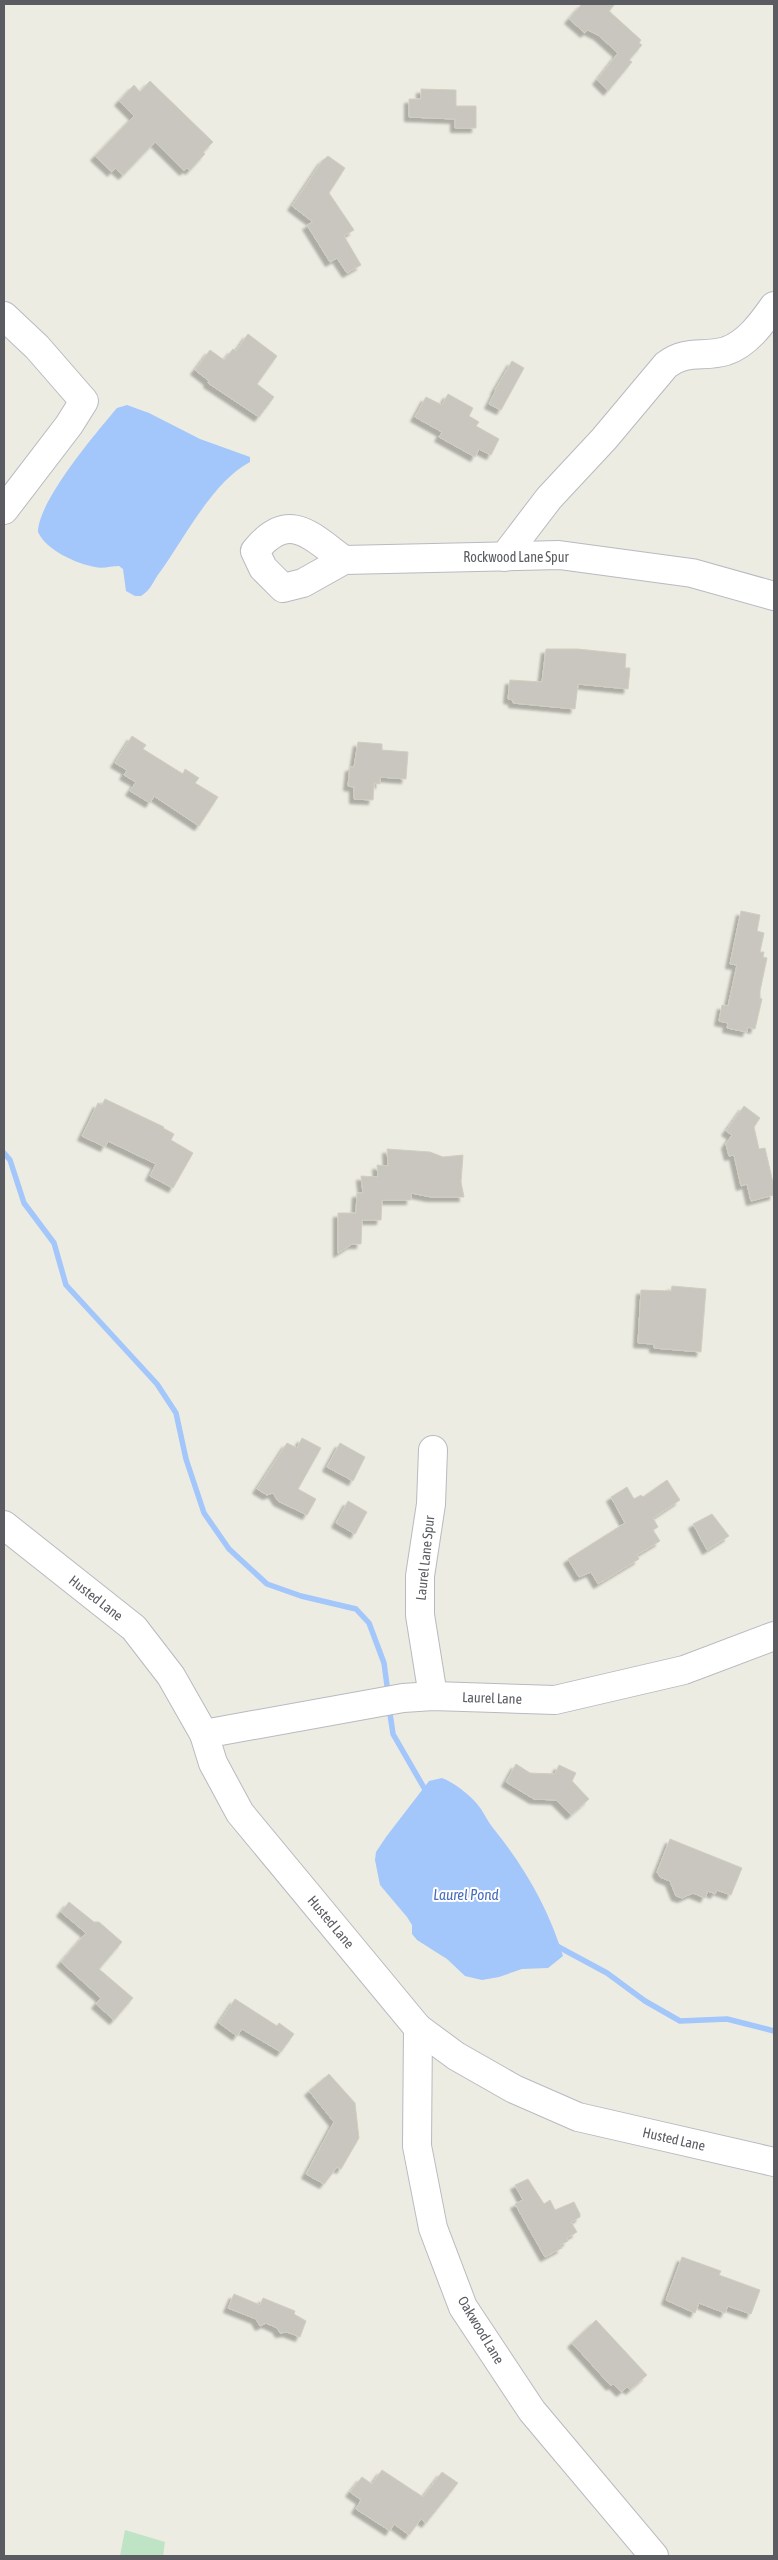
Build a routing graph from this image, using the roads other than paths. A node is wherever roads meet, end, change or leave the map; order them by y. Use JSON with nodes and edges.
{"nodes":[{"id":1,"x":774,"y":306,"type":"edge"},
{"id":2,"x":4,"y":316,"type":"edge"},
{"id":3,"x":4,"y":510,"type":"edge"},
{"id":4,"x":504,"y":557,"type":"junction"},
{"id":5,"x":344,"y":560,"type":"dead end"},
{"id":6,"x":774,"y":596,"type":"edge"},
{"id":7,"x":433,"y":1450,"type":"dead end"},
{"id":8,"x":4,"y":1525,"type":"edge"},
{"id":9,"x":774,"y":1636,"type":"edge"},
{"id":10,"x":433,"y":1696,"type":"junction"},
{"id":11,"x":204,"y":1734,"type":"junction"},
{"id":12,"x":418,"y":2028,"type":"junction"},
{"id":13,"x":774,"y":2162,"type":"edge"},
{"id":14,"x":654,"y":2556,"type":"edge"}],
"edges":[{"from":1,"to":4,"type":"street"},
{"from":2,"to":3,"type":"street"},
{"from":4,"to":5,"type":"street","name":"Rockwood Lane Spur"},
{"from":4,"to":6,"type":"street","name":"Rockwood Lane Spur"},
{"from":7,"to":10,"type":"street","name":"Laurel Lane Spur"},
{"from":8,"to":11,"type":"street","name":"Husted Lane"},
{"from":9,"to":10,"type":"street","name":"Laurel Lane"},
{"from":10,"to":11,"type":"street","name":"Laurel Lane"},
{"from":11,"to":12,"type":"street","name":"Husted Lane"},
{"from":12,"to":13,"type":"street","name":"Husted Lane"},
{"from":12,"to":14,"type":"street","name":"Oakwood Lane"}]}
